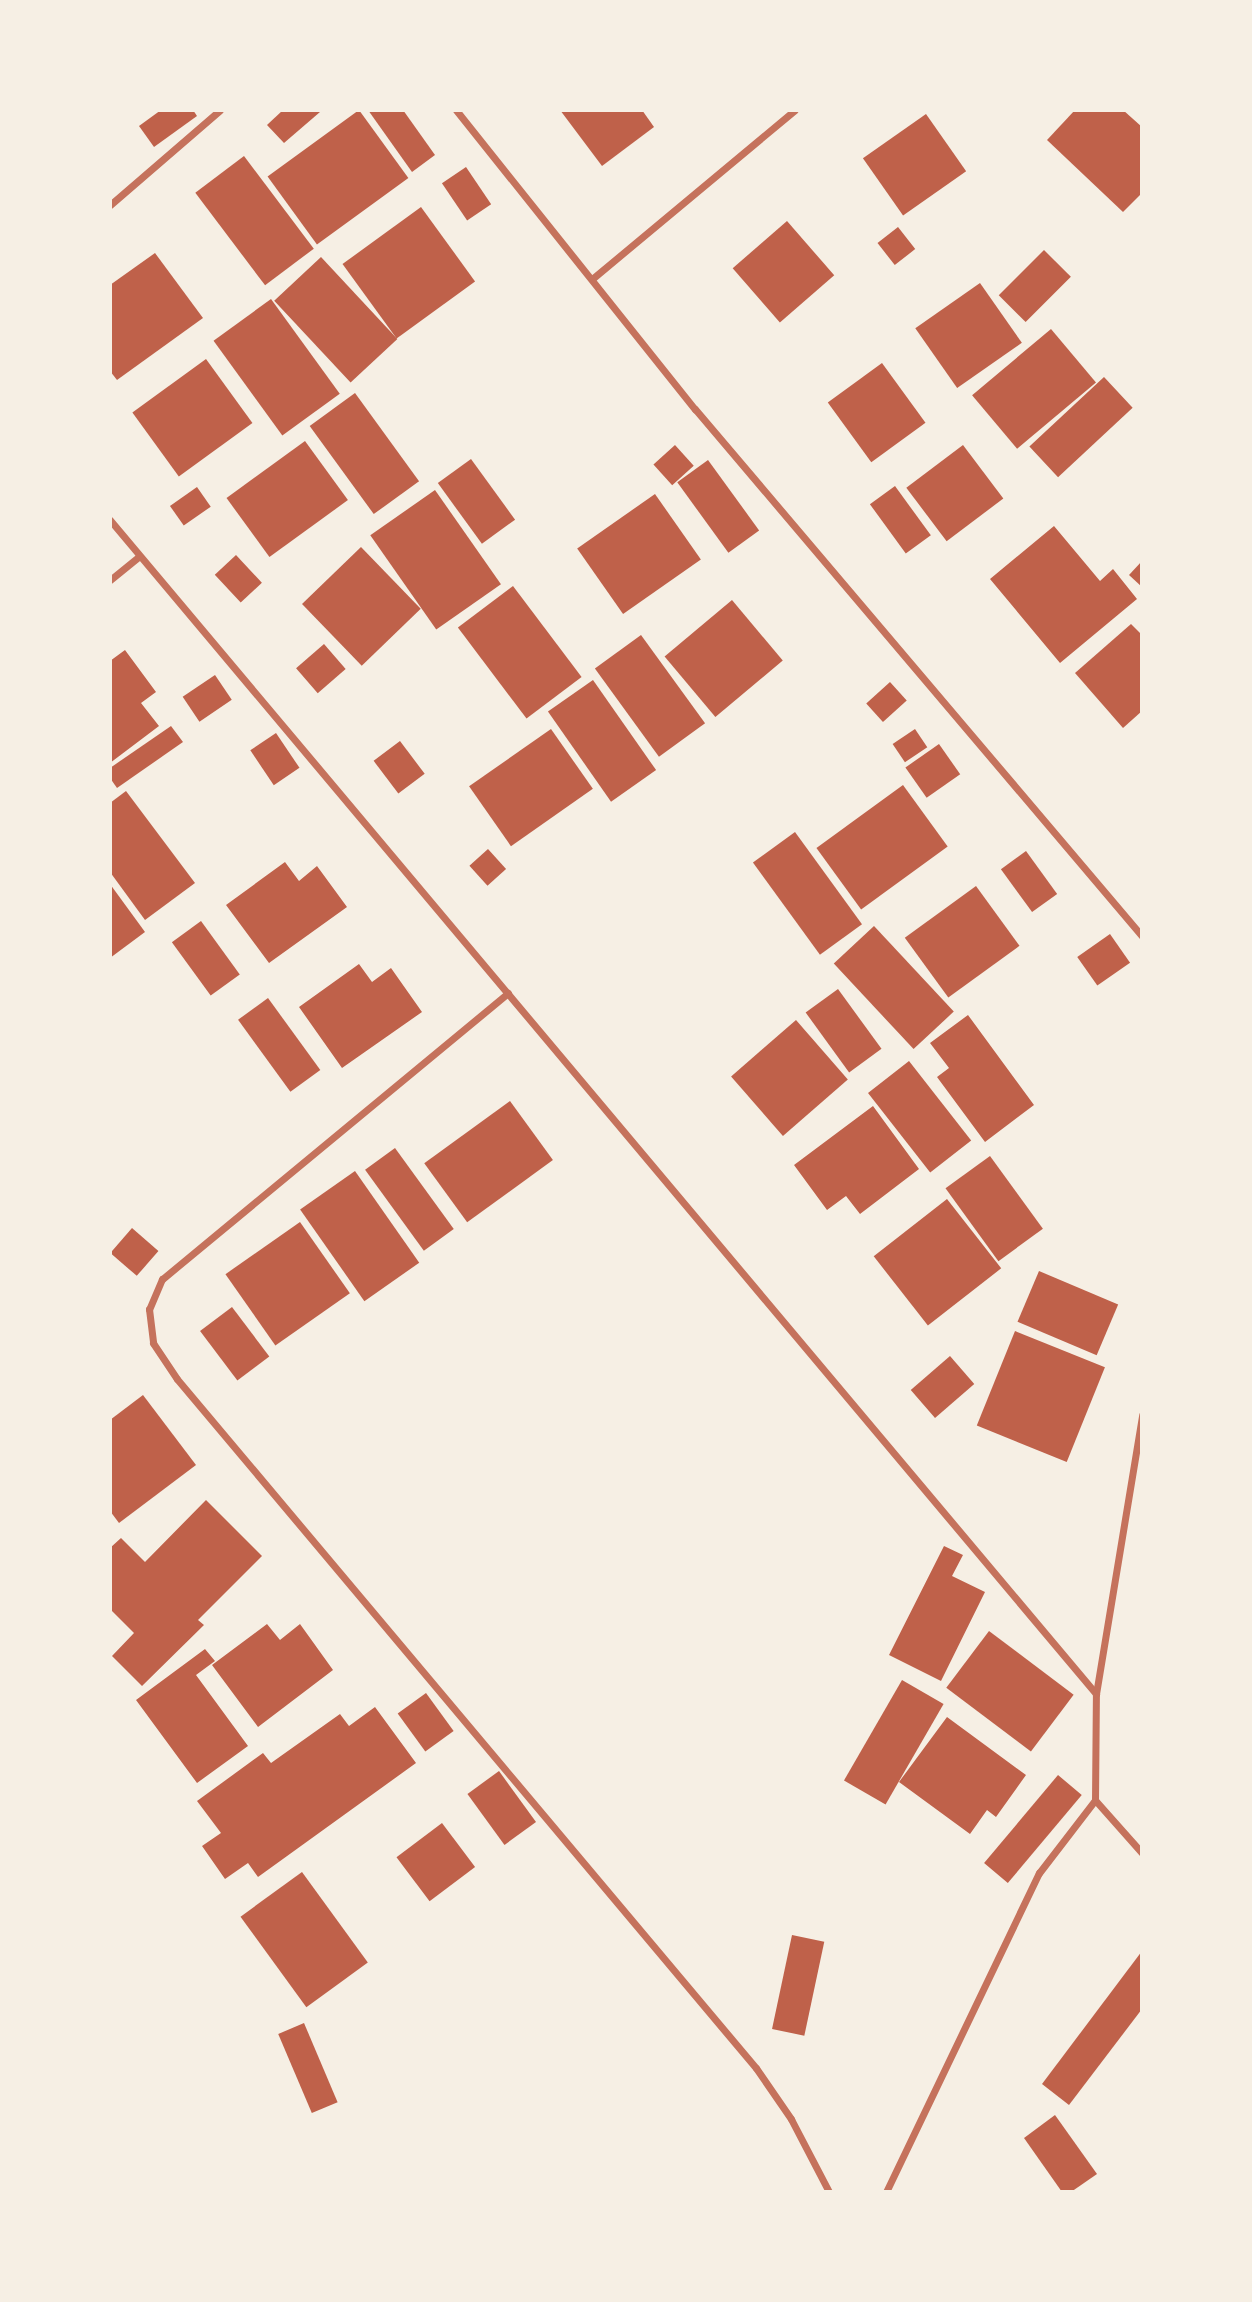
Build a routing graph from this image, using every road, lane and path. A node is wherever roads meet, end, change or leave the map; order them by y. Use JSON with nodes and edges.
{"nodes":[{"id":1,"x":220,"y":110,"type":"edge"},
{"id":2,"x":456,"y":110,"type":"edge"},
{"id":3,"x":795,"y":110,"type":"edge"},
{"id":4,"x":110,"y":205,"type":"edge"},
{"id":5,"x":592,"y":279,"type":"junction"},
{"id":6,"x":110,"y":520,"type":"edge"},
{"id":7,"x":140,"y":556,"type":"junction"},
{"id":8,"x":110,"y":580,"type":"edge"},
{"id":9,"x":1142,"y":936,"type":"edge"},
{"id":10,"x":508,"y":993,"type":"junction"},
{"id":11,"x":1142,"y":1415,"type":"edge"},
{"id":12,"x":1096,"y":1694,"type":"junction"},
{"id":13,"x":1095,"y":1800,"type":"junction"},
{"id":14,"x":1142,"y":1853,"type":"edge"},
{"id":15,"x":829,"y":2192,"type":"edge"},
{"id":16,"x":886,"y":2192,"type":"edge"}],
"edges":[{"from":1,"to":4,"type":"street"},
{"from":2,"to":5,"type":"street"},
{"from":3,"to":5,"type":"street"},
{"from":5,"to":9,"type":"street"},
{"from":6,"to":7,"type":"street"},
{"from":7,"to":8,"type":"street"},
{"from":7,"to":10,"type":"street"},
{"from":10,"to":12,"type":"street"},
{"from":10,"to":15,"type":"street"},
{"from":11,"to":12,"type":"street"},
{"from":12,"to":13,"type":"street"},
{"from":13,"to":14,"type":"street"},
{"from":13,"to":16,"type":"street"}]}
